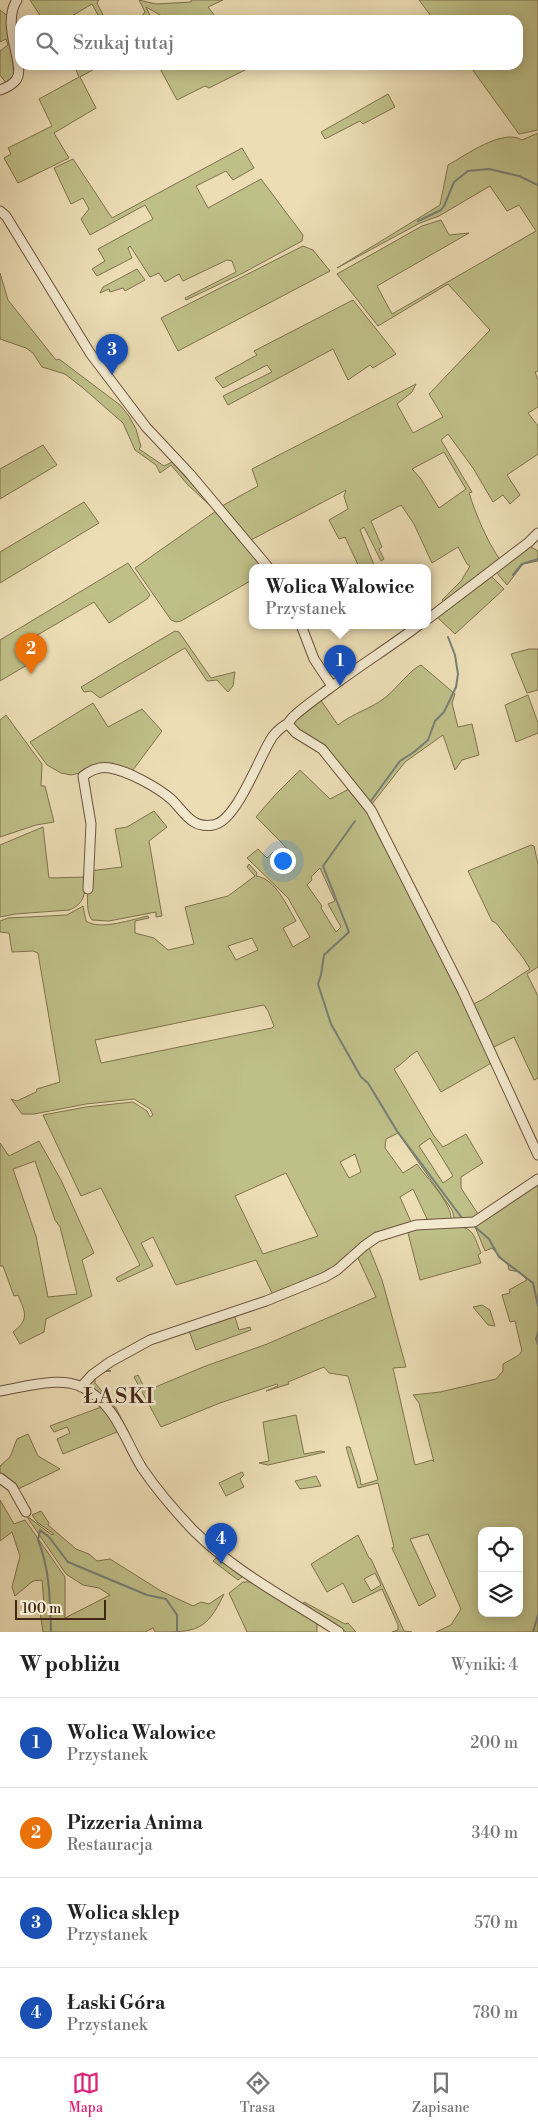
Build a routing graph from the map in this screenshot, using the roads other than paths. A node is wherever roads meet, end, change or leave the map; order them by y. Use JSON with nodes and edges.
{"nodes":[{"id":1,"x":17,"y":0,"type":"edge"},
{"id":2,"x":15,"y":54,"type":"edge"},
{"id":3,"x":19,"y":70,"type":"edge"},
{"id":4,"x":0,"y":90,"type":"edge"},
{"id":5,"x":0,"y":211,"type":"edge"},
{"id":6,"x":538,"y":533,"type":"edge"},
{"id":7,"x":265,"y":564,"type":"edge"},
{"id":8,"x":431,"y":617,"type":"edge"},
{"id":9,"x":303,"y":629,"type":"edge"},
{"id":10,"x":414,"y":629,"type":"edge"},
{"id":11,"x":332,"y":686,"type":"junction"},
{"id":12,"x":288,"y":724,"type":"junction"},
{"id":13,"x":88,"y":889,"type":"dead end"},
{"id":14,"x":538,"y":1155,"type":"edge"},
{"id":15,"x":538,"y":1179,"type":"edge"},
{"id":16,"x":81,"y":1387,"type":"junction"},
{"id":17,"x":0,"y":1391,"type":"edge"},
{"id":18,"x":0,"y":1478,"type":"edge"},
{"id":19,"x":26,"y":1512,"type":"dead end"},
{"id":20,"x":321,"y":1620,"type":"junction"},
{"id":21,"x":320,"y":1632,"type":"edge"},
{"id":22,"x":339,"y":1632,"type":"edge"}],
"edges":[{"from":1,"to":2,"type":"street"},
{"from":3,"to":4,"type":"street"},
{"from":5,"to":7,"type":"street"},
{"from":6,"to":8,"type":"street"},
{"from":9,"to":11,"type":"street"},
{"from":10,"to":11,"type":"street"},
{"from":11,"to":12,"type":"street"},
{"from":12,"to":13,"type":"street"},
{"from":12,"to":14,"type":"street"},
{"from":15,"to":16,"type":"street"},
{"from":16,"to":17,"type":"street"},
{"from":16,"to":20,"type":"street"},
{"from":18,"to":19,"type":"street"},
{"from":20,"to":21,"type":"street"},
{"from":20,"to":22,"type":"street"}]}
